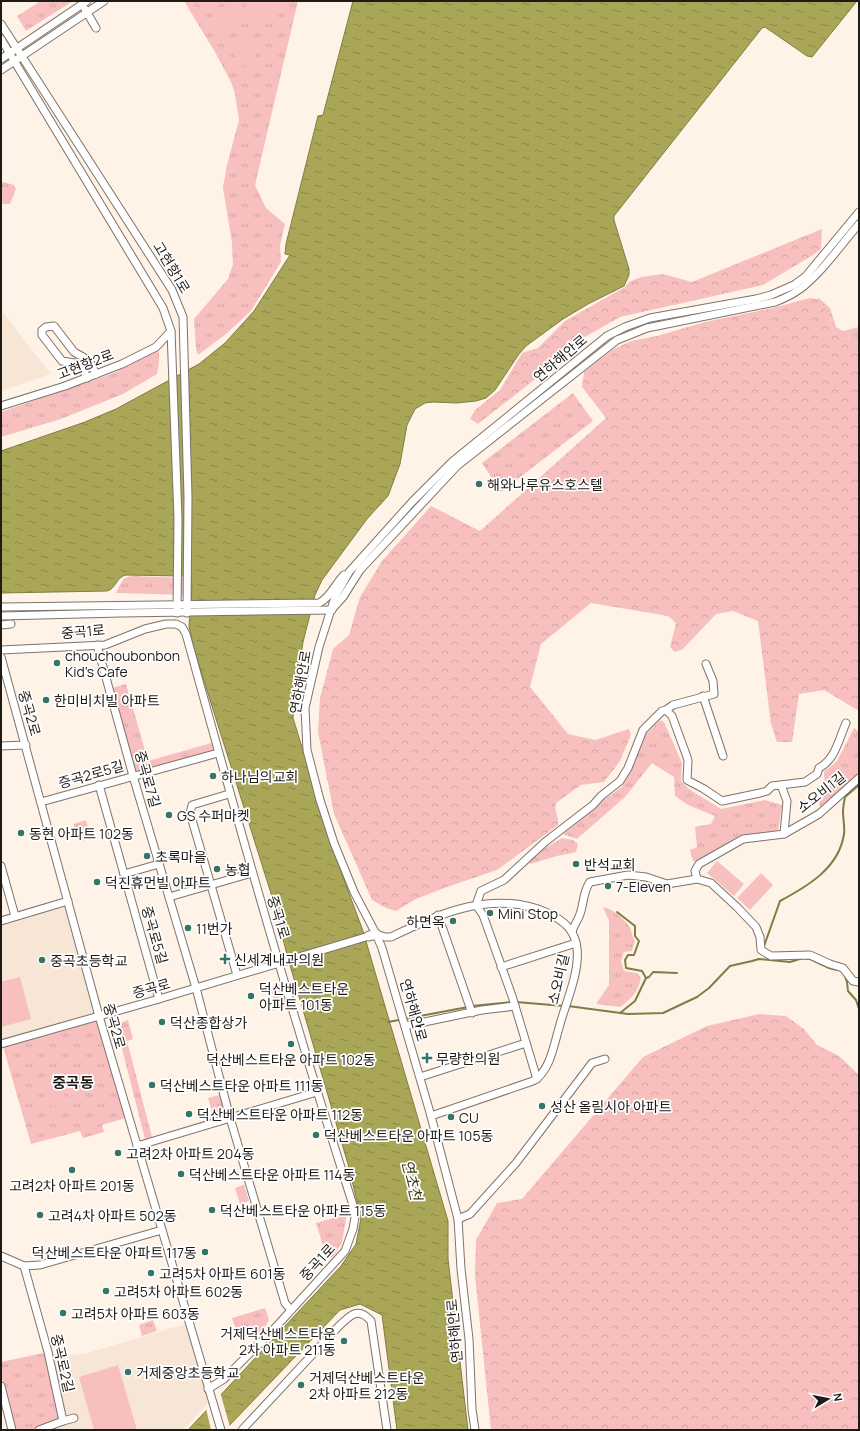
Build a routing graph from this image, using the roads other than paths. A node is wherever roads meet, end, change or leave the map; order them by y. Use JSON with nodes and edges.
{"nodes":[{"id":1,"x":104,"y":1,"type":"edge"},
{"id":2,"x":83,"y":2,"type":"edge"},
{"id":3,"x":87,"y":13,"type":"junction"},
{"id":4,"x":1,"y":24,"type":"edge"},
{"id":5,"x":96,"y":28,"type":"dead end"},
{"id":6,"x":1,"y":39,"type":"edge"},
{"id":7,"x":17,"y":48,"type":"junction"},
{"id":8,"x":10,"y":53,"type":"junction"},
{"id":9,"x":22,"y":56,"type":"junction"},
{"id":10,"x":1,"y":59,"type":"edge"},
{"id":11,"x":15,"y":61,"type":"junction"},
{"id":12,"x":1,"y":70,"type":"edge"},
{"id":13,"x":859,"y":212,"type":"edge"},
{"id":14,"x":859,"y":224,"type":"edge"},
{"id":15,"x":171,"y":331,"type":"junction"},
{"id":16,"x":96,"y":374,"type":"junction"},
{"id":17,"x":87,"y":378,"type":"junction"},
{"id":18,"x":1,"y":406,"type":"edge"},
{"id":19,"x":349,"y":572,"type":"junction"},
{"id":20,"x":187,"y":604,"type":"junction"},
{"id":21,"x":1,"y":607,"type":"edge"},
{"id":22,"x":177,"y":609,"type":"junction"},
{"id":23,"x":332,"y":610,"type":"junction"},
{"id":24,"x":187,"y":613,"type":"junction"},
{"id":25,"x":1,"y":616,"type":"edge"},
{"id":26,"x":11,"y":624,"type":"dead end"},
{"id":27,"x":1,"y":625,"type":"edge"},
{"id":28,"x":97,"y":645,"type":"junction"},
{"id":29,"x":1,"y":650,"type":"edge"},
{"id":30,"x":2,"y":660,"type":"edge"},
{"id":31,"x":706,"y":664,"type":"dead end"},
{"id":32,"x":703,"y":696,"type":"junction"},
{"id":33,"x":666,"y":710,"type":"junction"},
{"id":34,"x":846,"y":723,"type":"dead end"},
{"id":35,"x":26,"y":745,"type":"junction"},
{"id":36,"x":1,"y":746,"type":"edge"},
{"id":37,"x":218,"y":753,"type":"junction"},
{"id":38,"x":723,"y":756,"type":"dead end"},
{"id":39,"x":133,"y":776,"type":"junction"},
{"id":40,"x":859,"y":778,"type":"edge"},
{"id":41,"x":99,"y":785,"type":"junction"},
{"id":42,"x":781,"y":785,"type":"junction"},
{"id":43,"x":229,"y":794,"type":"junction"},
{"id":44,"x":41,"y":802,"type":"junction"},
{"id":45,"x":784,"y":834,"type":"junction"},
{"id":46,"x":159,"y":864,"type":"junction"},
{"id":47,"x":1,"y":866,"type":"edge"},
{"id":48,"x":252,"y":873,"type":"junction"},
{"id":49,"x":124,"y":874,"type":"junction"},
{"id":50,"x":697,"y":879,"type":"junction"},
{"id":51,"x":211,"y":885,"type":"junction"},
{"id":52,"x":169,"y":897,"type":"junction"},
{"id":53,"x":68,"y":901,"type":"junction"},
{"id":54,"x":476,"y":905,"type":"junction"},
{"id":55,"x":15,"y":916,"type":"junction"},
{"id":56,"x":438,"y":916,"type":"junction"},
{"id":57,"x":1,"y":920,"type":"edge"},
{"id":58,"x":572,"y":932,"type":"junction"},
{"id":59,"x":373,"y":935,"type":"junction"},
{"id":60,"x":576,"y":943,"type":"junction"},
{"id":61,"x":282,"y":962,"type":"junction"},
{"id":62,"x":501,"y":967,"type":"junction"},
{"id":63,"x":237,"y":975,"type":"junction"},
{"id":64,"x":859,"y":982,"type":"edge"},
{"id":65,"x":196,"y":988,"type":"junction"},
{"id":66,"x":159,"y":999,"type":"junction"},
{"id":67,"x":515,"y":1006,"type":"junction"},
{"id":68,"x":472,"y":1013,"type":"junction"},
{"id":69,"x":99,"y":1016,"type":"junction"},
{"id":70,"x":405,"y":1026,"type":"junction"},
{"id":71,"x":526,"y":1042,"type":"junction"},
{"id":72,"x":1,"y":1044,"type":"edge"},
{"id":73,"x":605,"y":1059,"type":"dead end"},
{"id":74,"x":420,"y":1077,"type":"junction"},
{"id":75,"x":537,"y":1079,"type":"junction"},
{"id":76,"x":317,"y":1092,"type":"junction"},
{"id":77,"x":431,"y":1116,"type":"junction"},
{"id":78,"x":230,"y":1118,"type":"junction"},
{"id":79,"x":137,"y":1146,"type":"junction"},
{"id":80,"x":458,"y":1219,"type":"junction"},
{"id":81,"x":162,"y":1230,"type":"junction"},
{"id":82,"x":1,"y":1256,"type":"edge"},
{"id":83,"x":24,"y":1266,"type":"junction"},
{"id":84,"x":291,"y":1310,"type":"junction"},
{"id":85,"x":1,"y":1386,"type":"edge"},
{"id":86,"x":208,"y":1389,"type":"junction"},
{"id":87,"x":74,"y":1418,"type":"dead end"},
{"id":88,"x":63,"y":1421,"type":"junction"},
{"id":89,"x":12,"y":1430,"type":"edge"},
{"id":90,"x":39,"y":1430,"type":"edge"},
{"id":91,"x":221,"y":1430,"type":"edge"},
{"id":92,"x":242,"y":1430,"type":"edge"},
{"id":93,"x":387,"y":1430,"type":"edge"},
{"id":94,"x":475,"y":1430,"type":"edge"}],
"edges":[{"from":1,"to":3,"type":"street"},
{"from":2,"to":3,"type":"street"},
{"from":2,"to":7,"type":"street"},
{"from":3,"to":5,"type":"street"},
{"from":3,"to":9,"type":"street"},
{"from":4,"to":7,"type":"street","name":"고현항1로"},
{"from":6,"to":8,"type":"street","name":"고현항1로"},
{"from":7,"to":8,"type":"street"},
{"from":7,"to":9,"type":"street","name":"고현항1로"},
{"from":8,"to":10,"type":"street"},
{"from":8,"to":11,"type":"street","name":"고현항1로"},
{"from":9,"to":11,"type":"street"},
{"from":9,"to":20,"type":"street","name":"고현항1로"},
{"from":11,"to":12,"type":"street"},
{"from":11,"to":15,"type":"street","name":"고현항1로"},
{"from":13,"to":19,"type":"street","name":"연하해안로"},
{"from":14,"to":23,"type":"street","name":"연하해안로"},
{"from":15,"to":16,"type":"street","name":"고현항2로"},
{"from":15,"to":22,"type":"street","name":"고현항1로"},
{"from":16,"to":17,"type":"street","name":"고현항2로"},
{"from":16,"to":17,"type":"street"},
{"from":17,"to":18,"type":"street","name":"고현항2로"},
{"from":19,"to":20,"type":"street"},
{"from":19,"to":23,"type":"street","name":"연하해안로"},
{"from":20,"to":22,"type":"street"},
{"from":20,"to":24,"type":"street","name":"고현항1로"},
{"from":21,"to":22,"type":"street","name":"중곡1로"},
{"from":22,"to":24,"type":"street"},
{"from":22,"to":25,"type":"street","name":"중곡1로"},
{"from":23,"to":24,"type":"street"},
{"from":23,"to":59,"type":"street","name":"연하해안로"},
{"from":26,"to":27,"type":"street"},
{"from":28,"to":29,"type":"street","name":"중곡1로"},
{"from":28,"to":37,"type":"street","name":"중곡1로"},
{"from":28,"to":39,"type":"street","name":"중곡로7길"},
{"from":30,"to":35,"type":"street","name":"중곡2로"},
{"from":31,"to":32,"type":"street"},
{"from":32,"to":33,"type":"street"},
{"from":32,"to":38,"type":"street"},
{"from":33,"to":42,"type":"street"},
{"from":33,"to":54,"type":"street"},
{"from":34,"to":42,"type":"street"},
{"from":35,"to":36,"type":"street"},
{"from":35,"to":44,"type":"street","name":"중곡2로"},
{"from":37,"to":39,"type":"street","name":"중곡2로5길"},
{"from":37,"to":43,"type":"street","name":"중곡1로"},
{"from":39,"to":41,"type":"street","name":"중곡2로5길"},
{"from":39,"to":46,"type":"street","name":"중곡로7길"},
{"from":40,"to":45,"type":"street","name":"소오비1길"},
{"from":41,"to":44,"type":"street","name":"중곡2로5길"},
{"from":41,"to":49,"type":"street","name":"중곡로5길"},
{"from":42,"to":45,"type":"street"},
{"from":43,"to":48,"type":"street","name":"중곡1로"},
{"from":43,"to":51,"type":"street"},
{"from":44,"to":53,"type":"street","name":"중곡2로"},
{"from":45,"to":50,"type":"street","name":"소오비1길"},
{"from":46,"to":49,"type":"street"},
{"from":46,"to":52,"type":"street","name":"중곡로7길"},
{"from":47,"to":55,"type":"street"},
{"from":48,"to":51,"type":"street"},
{"from":48,"to":61,"type":"street","name":"중곡1로"},
{"from":49,"to":66,"type":"street","name":"중곡로5길"},
{"from":50,"to":58,"type":"street"},
{"from":50,"to":64,"type":"street"},
{"from":51,"to":52,"type":"street"},
{"from":51,"to":63,"type":"street"},
{"from":52,"to":65,"type":"street","name":"중곡로7길"},
{"from":53,"to":55,"type":"street"},
{"from":53,"to":69,"type":"street","name":"중곡2로"},
{"from":54,"to":56,"type":"street","name":"소오비길"},
{"from":54,"to":58,"type":"street","name":"소오비길"},
{"from":54,"to":62,"type":"street"},
{"from":55,"to":57,"type":"street"},
{"from":56,"to":59,"type":"street","name":"소오비길"},
{"from":56,"to":68,"type":"street"},
{"from":58,"to":60,"type":"street","name":"소오비길"},
{"from":59,"to":61,"type":"street","name":"중곡로"},
{"from":59,"to":70,"type":"street","name":"연하해안로"},
{"from":60,"to":62,"type":"street"},
{"from":60,"to":75,"type":"street","name":"소오비길"},
{"from":61,"to":63,"type":"street","name":"중곡로"},
{"from":61,"to":76,"type":"street","name":"중곡1로"},
{"from":62,"to":67,"type":"street"},
{"from":63,"to":65,"type":"street","name":"중곡로"},
{"from":65,"to":66,"type":"street","name":"중곡로"},
{"from":65,"to":78,"type":"street","name":"중곡로7길"},
{"from":66,"to":69,"type":"street","name":"중곡로"},
{"from":67,"to":68,"type":"street"},
{"from":67,"to":71,"type":"street"},
{"from":68,"to":70,"type":"street"},
{"from":69,"to":72,"type":"street","name":"중곡로"},
{"from":69,"to":79,"type":"street","name":"중곡2로"},
{"from":70,"to":74,"type":"street","name":"연하해안로"},
{"from":71,"to":74,"type":"street"},
{"from":71,"to":75,"type":"street"},
{"from":73,"to":80,"type":"street"},
{"from":74,"to":77,"type":"street","name":"연하해안로"},
{"from":75,"to":77,"type":"street"},
{"from":76,"to":78,"type":"street"},
{"from":76,"to":84,"type":"street","name":"중곡1로"},
{"from":77,"to":80,"type":"street","name":"연하해안로"},
{"from":78,"to":79,"type":"street"},
{"from":78,"to":84,"type":"street","name":"중곡로7길"},
{"from":79,"to":81,"type":"street","name":"중곡2로"},
{"from":80,"to":94,"type":"street","name":"연하해안로"},
{"from":81,"to":83,"type":"street"},
{"from":81,"to":86,"type":"street","name":"중곡2로"},
{"from":82,"to":83,"type":"street"},
{"from":83,"to":88,"type":"street","name":"중곡로2길"},
{"from":84,"to":86,"type":"street","name":"중곡1로"},
{"from":85,"to":89,"type":"street"},
{"from":86,"to":91,"type":"street","name":"중곡2로"},
{"from":87,"to":88,"type":"street"},
{"from":88,"to":90,"type":"street"},
{"from":92,"to":93,"type":"street"}]}
